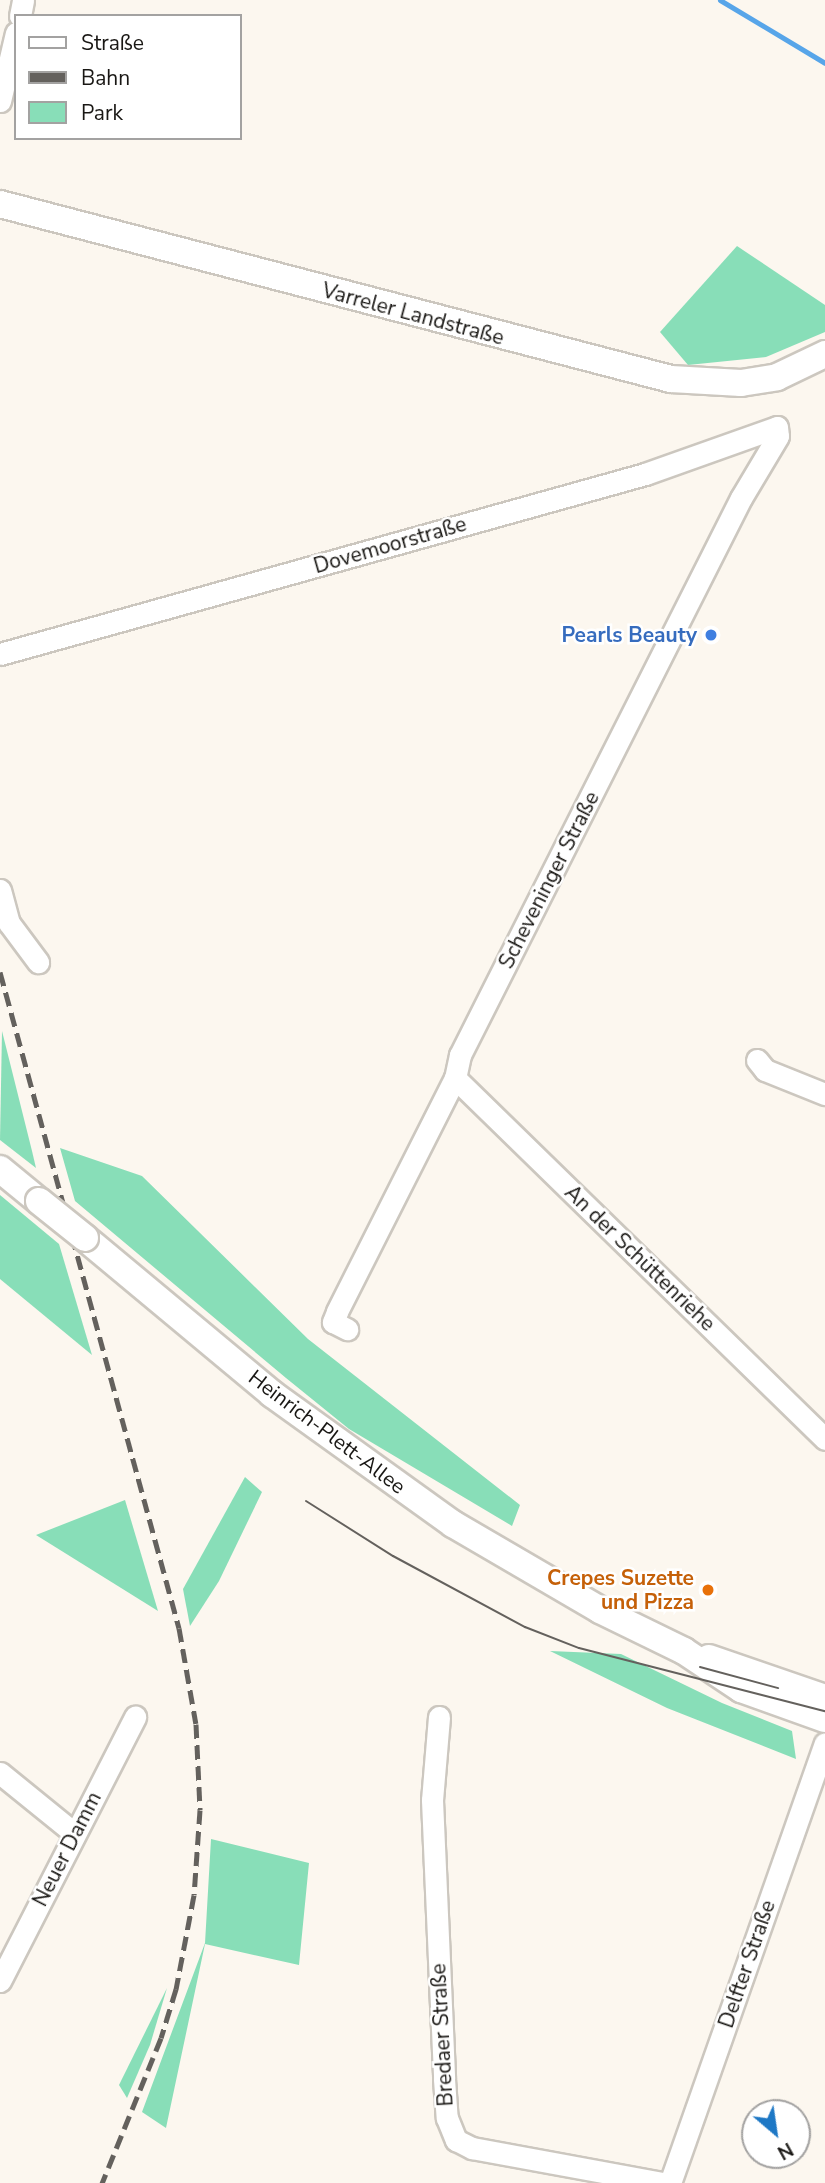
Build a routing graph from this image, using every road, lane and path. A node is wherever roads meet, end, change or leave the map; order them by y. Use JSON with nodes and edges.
{"nodes":[{"id":1,"x":14,"y":42,"type":"edge"},
{"id":2,"x":0,"y":101,"type":"edge"},
{"id":3,"x":0,"y":204,"type":"edge"},
{"id":4,"x":825,"y":354,"type":"edge"},
{"id":5,"x":777,"y":427,"type":"joint"},
{"id":6,"x":0,"y":654,"type":"edge"},
{"id":7,"x":0,"y":890,"type":"edge"},
{"id":8,"x":38,"y":962,"type":"dead end"},
{"id":9,"x":757,"y":1060,"type":"dead end"},
{"id":10,"x":456,"y":1078,"type":"junction"},
{"id":11,"x":825,"y":1094,"type":"edge"},
{"id":12,"x":0,"y":1169,"type":"edge"},
{"id":13,"x":347,"y":1329,"type":"dead end"},
{"id":14,"x":825,"y":1439,"type":"edge"},
{"id":15,"x":684,"y":1651,"type":"junction"},
{"id":16,"x":825,"y":1698,"type":"edge"},
{"id":17,"x":135,"y":1717,"type":"dead end"},
{"id":18,"x":439,"y":1717,"type":"dead end"},
{"id":19,"x":825,"y":1719,"type":"edge"},
{"id":20,"x":825,"y":1744,"type":"edge"},
{"id":21,"x":0,"y":1773,"type":"edge"},
{"id":22,"x":74,"y":1833,"type":"junction"},
{"id":23,"x":0,"y":1981,"type":"edge"},
{"id":24,"x":662,"y":2183,"type":"edge"},
{"id":25,"x":670,"y":2183,"type":"edge"}],
"edges":[{"from":1,"to":2,"type":"street"},
{"from":3,"to":4,"type":"main road","name":"Varreler Landstraße"},
{"from":5,"to":6,"type":"street","name":"Dovemoorstraße"},
{"from":5,"to":10,"type":"street","name":"Scheveninger Straße"},
{"from":7,"to":8,"type":"street"},
{"from":9,"to":11,"type":"street"},
{"from":10,"to":13,"type":"street","name":"Scheveninger Straße"},
{"from":10,"to":14,"type":"street","name":"An der Schüttenriehe"},
{"from":12,"to":15,"type":"main road","name":"Heinrich-Plett-Allee","bridge":true},
{"from":15,"to":16,"type":"main road","name":"Heinrich-Plett-Allee"},
{"from":15,"to":19,"type":"main road","name":"Heinrich-Plett-Allee"},
{"from":17,"to":22,"type":"street","name":"Neuer Damm"},
{"from":18,"to":24,"type":"street","name":"Bredaer Straße"},
{"from":20,"to":25,"type":"street","name":"Delfter Straße"},
{"from":21,"to":22,"type":"street"},
{"from":22,"to":23,"type":"street","name":"Neuer Damm"}]}
